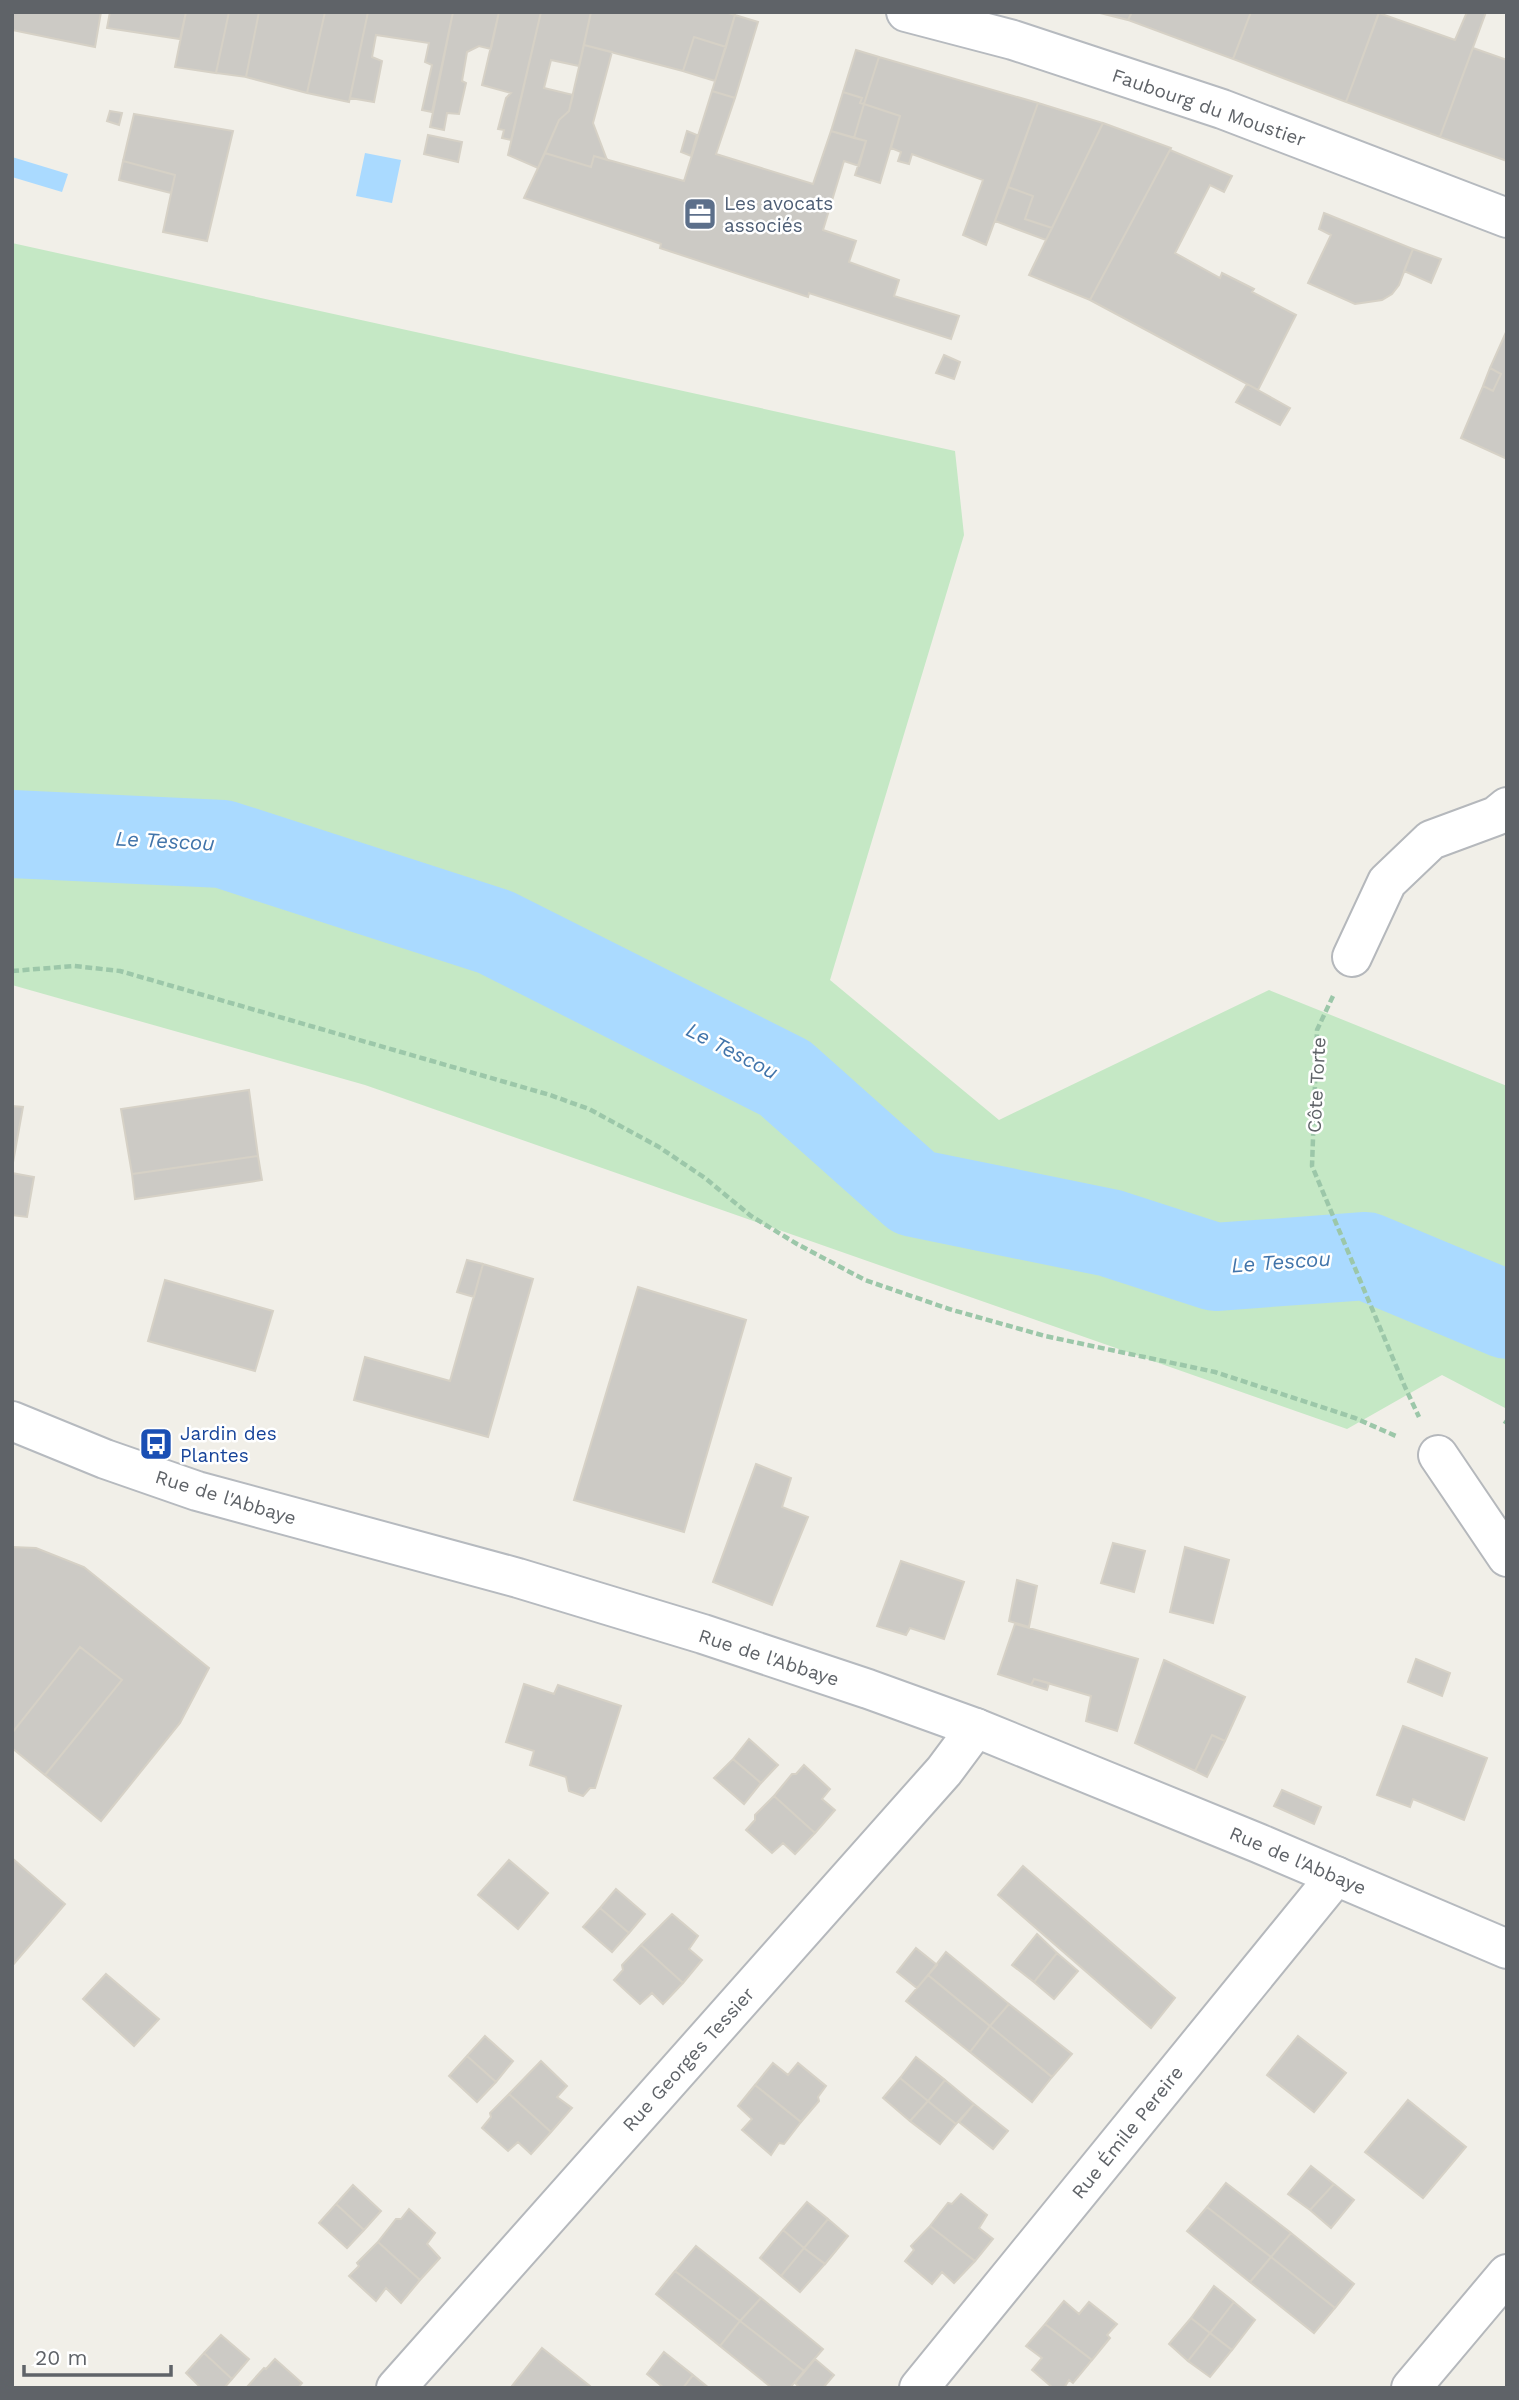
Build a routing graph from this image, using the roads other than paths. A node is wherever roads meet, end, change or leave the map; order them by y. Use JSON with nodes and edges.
{"nodes":[{"id":1,"x":906,"y":12,"type":"edge"},
{"id":2,"x":1507,"y":218,"type":"edge"},
{"id":3,"x":1507,"y":807,"type":"edge"},
{"id":4,"x":1352,"y":957,"type":"road end"},
{"id":5,"x":12,"y":1421,"type":"edge"},
{"id":6,"x":1438,"y":1455,"type":"road end"},
{"id":7,"x":1507,"y":1558,"type":"edge"},
{"id":8,"x":976,"y":1728,"type":"junction"},
{"id":9,"x":1336,"y":1876,"type":"junction"},
{"id":10,"x":1507,"y":1949,"type":"edge"},
{"id":11,"x":1507,"y":2274,"type":"edge"},
{"id":12,"x":396,"y":2388,"type":"edge"},
{"id":13,"x":919,"y":2388,"type":"edge"},
{"id":14,"x":1410,"y":2388,"type":"edge"}],
"edges":[{"from":1,"to":2,"type":"main road","name":"Faubourg du Moustier"},
{"from":3,"to":4,"type":"main road"},
{"from":5,"to":8,"type":"main road","name":"Rue de l'Abbaye"},
{"from":6,"to":7,"type":"main road"},
{"from":8,"to":9,"type":"main road","name":"Rue de l'Abbaye"},
{"from":8,"to":12,"type":"main road","name":"Rue Georges Tessier"},
{"from":9,"to":10,"type":"main road","name":"Rue de l'Abbaye"},
{"from":9,"to":13,"type":"main road","name":"Rue Émile Pereire"},
{"from":11,"to":14,"type":"main road"}]}
